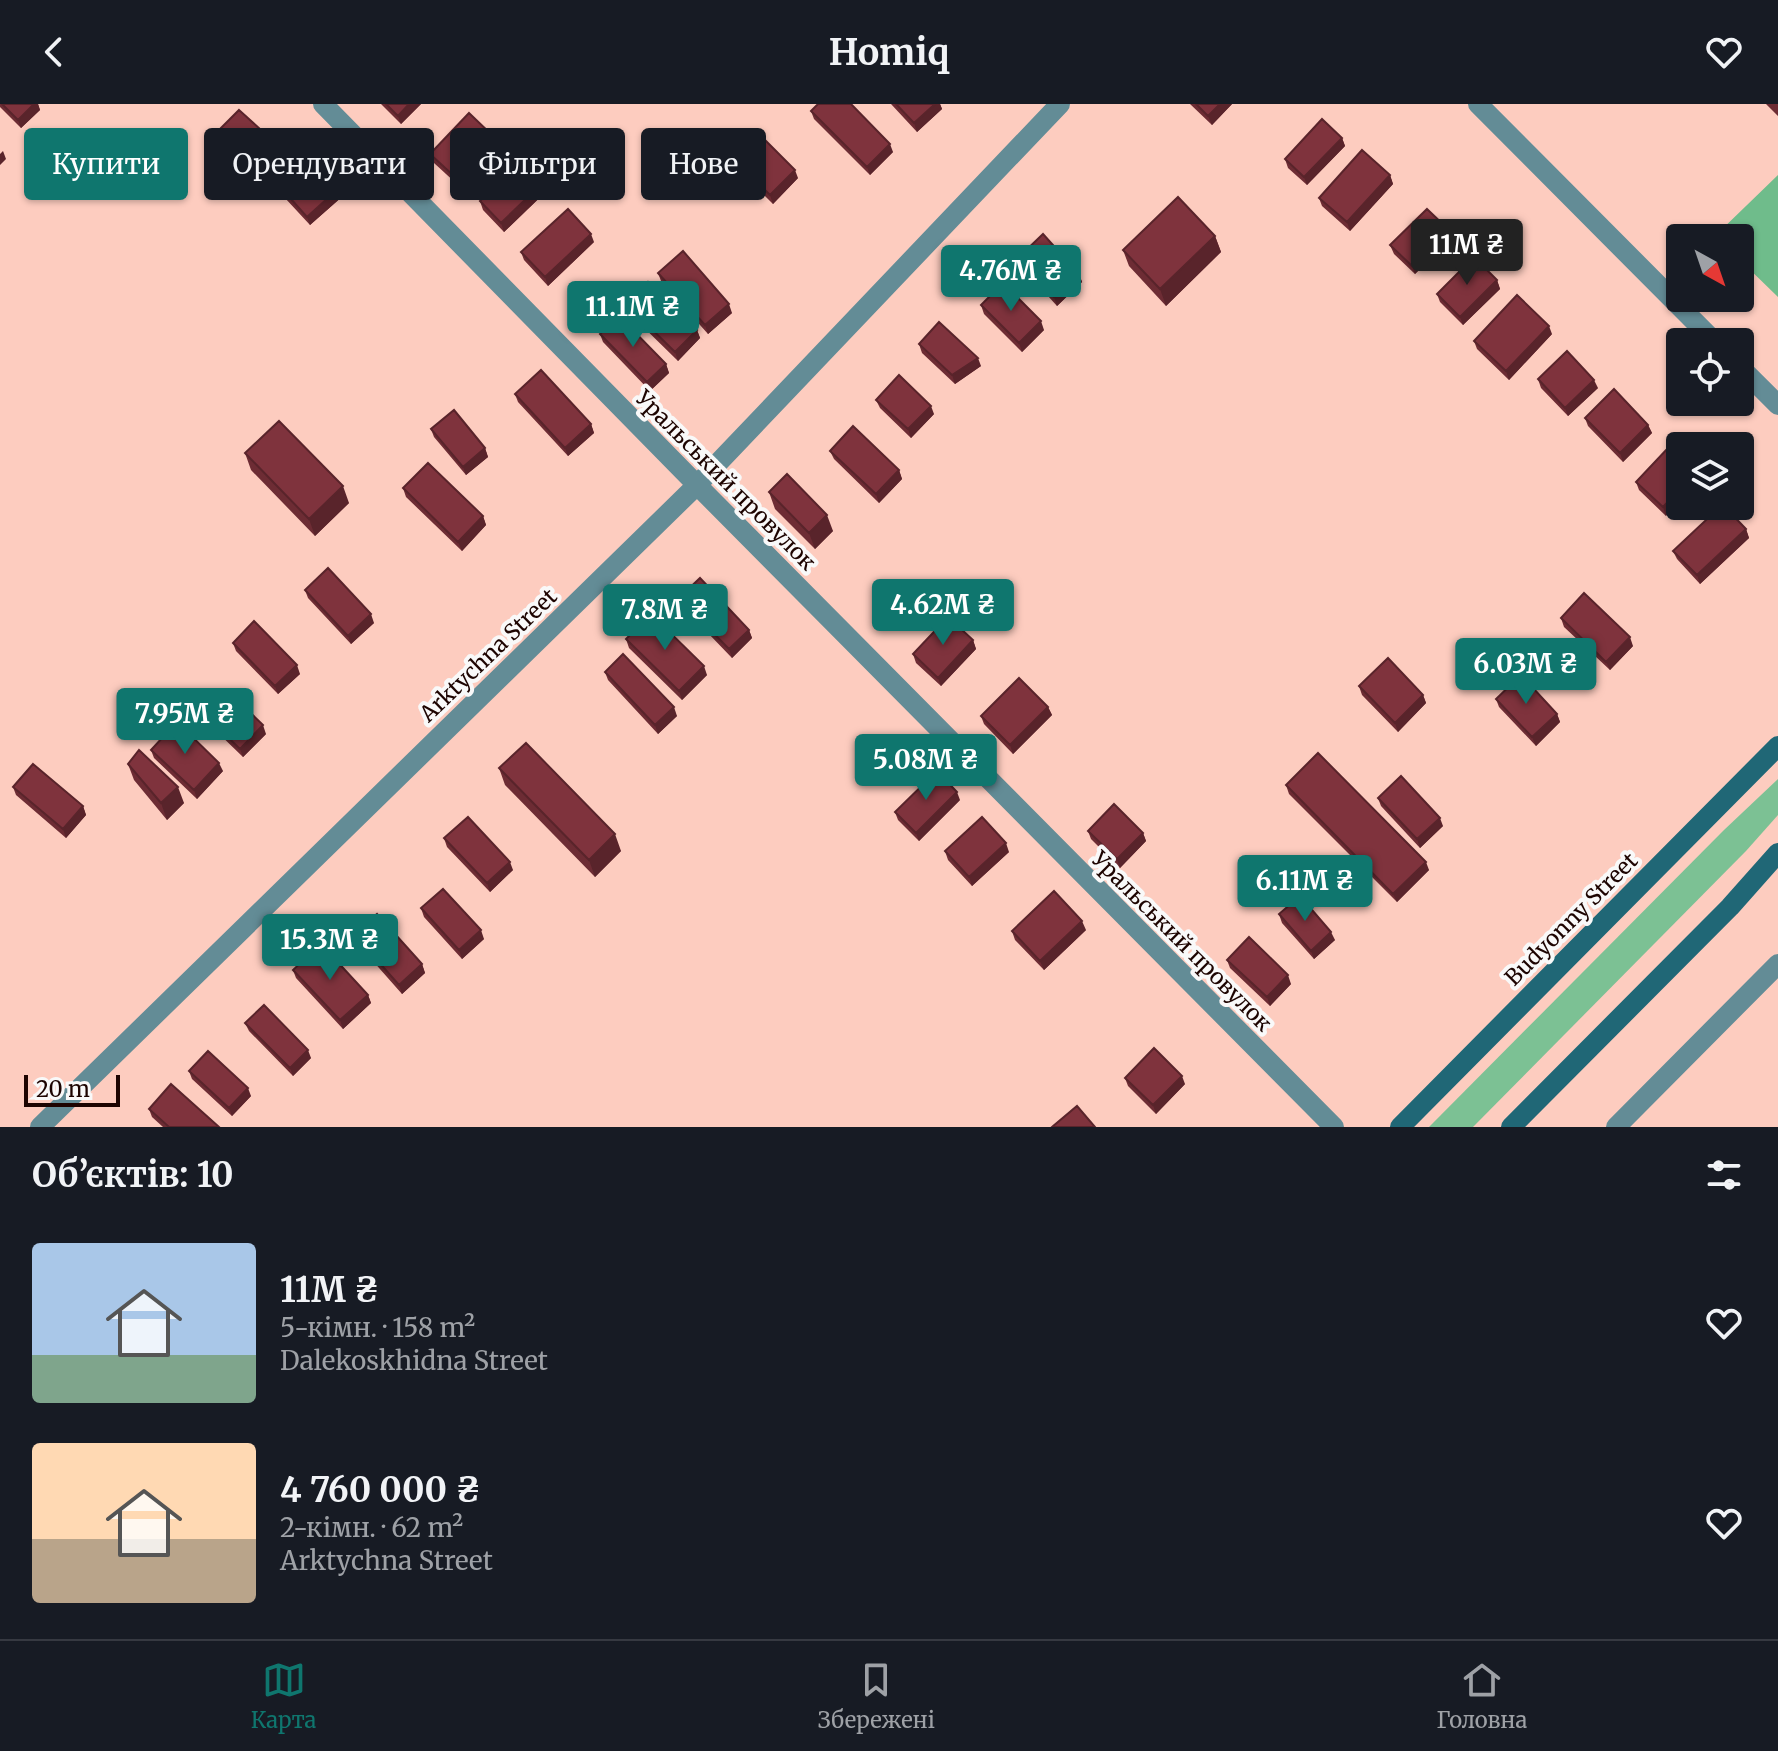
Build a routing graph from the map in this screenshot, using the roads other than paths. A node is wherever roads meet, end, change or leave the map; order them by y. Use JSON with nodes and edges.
{"nodes":[{"id":1,"x":323,"y":104,"type":"edge"},
{"id":2,"x":1060,"y":104,"type":"edge"},
{"id":3,"x":1478,"y":104,"type":"edge"},
{"id":4,"x":1701,"y":328,"type":"edge"},
{"id":5,"x":1754,"y":381,"type":"edge"},
{"id":6,"x":1778,"y":405,"type":"edge"},
{"id":7,"x":697,"y":485,"type":"junction"},
{"id":8,"x":1778,"y":746,"type":"edge"},
{"id":9,"x":1778,"y":853,"type":"edge"},
{"id":10,"x":1778,"y":964,"type":"edge"},
{"id":11,"x":40,"y":1127,"type":"edge"},
{"id":12,"x":1334,"y":1127,"type":"edge"},
{"id":13,"x":1400,"y":1127,"type":"edge"},
{"id":14,"x":1511,"y":1127,"type":"edge"},
{"id":15,"x":1616,"y":1127,"type":"edge"}],
"edges":[{"from":1,"to":7,"type":"street","name":"Уральський провулок"},
{"from":2,"to":7,"type":"street","name":"Arktychna Street"},
{"from":3,"to":4,"type":"street"},
{"from":5,"to":6,"type":"street"},
{"from":7,"to":11,"type":"street","name":"Arktychna Street"},
{"from":7,"to":12,"type":"street","name":"Уральський провулок"},
{"from":8,"to":13,"type":"main road","name":"Budyonny Street"},
{"from":9,"to":14,"type":"main road"},
{"from":10,"to":15,"type":"street"}]}
